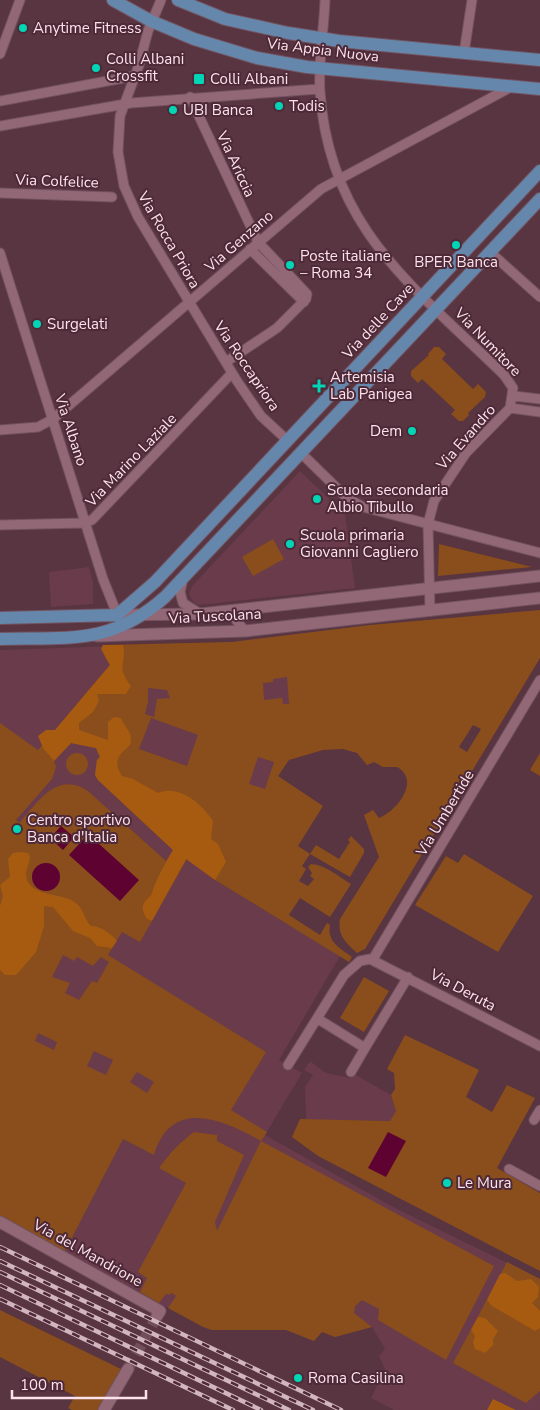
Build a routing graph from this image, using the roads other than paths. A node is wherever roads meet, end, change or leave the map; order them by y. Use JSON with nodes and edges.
{"nodes":[{"id":1,"x":20,"y":0,"type":"edge"},
{"id":2,"x":113,"y":0,"type":"edge"},
{"id":3,"x":161,"y":0,"type":"edge"},
{"id":4,"x":178,"y":0,"type":"edge"},
{"id":5,"x":325,"y":0,"type":"edge"},
{"id":6,"x":472,"y":0,"type":"edge"},
{"id":7,"x":151,"y":21,"type":"junction"},
{"id":8,"x":322,"y":38,"type":"junction"},
{"id":9,"x":0,"y":52,"type":"edge"},
{"id":10,"x":464,"y":53,"type":"junction"},
{"id":11,"x":540,"y":60,"type":"edge"},
{"id":12,"x":320,"y":68,"type":"junction"},
{"id":13,"x":134,"y":76,"type":"junction"},
{"id":14,"x":512,"y":87,"type":"junction"},
{"id":15,"x":320,"y":89,"type":"junction"},
{"id":16,"x":540,"y":89,"type":"edge"},
{"id":17,"x":190,"y":97,"type":"junction"},
{"id":18,"x":0,"y":101,"type":"edge"},
{"id":19,"x":123,"y":104,"type":"junction"},
{"id":20,"x":0,"y":126,"type":"edge"},
{"id":21,"x":540,"y":171,"type":"edge"},
{"id":22,"x":338,"y":179,"type":"junction"},
{"id":23,"x":0,"y":193,"type":"edge"},
{"id":24,"x":112,"y":197,"type":"dead end"},
{"id":25,"x":540,"y":199,"type":"edge"},
{"id":26,"x":258,"y":242,"type":"junction"},
{"id":27,"x":250,"y":249,"type":"junction"},
{"id":28,"x":490,"y":252,"type":"junction"},
{"id":29,"x":0,"y":253,"type":"edge"},
{"id":30,"x":2,"y":268,"type":"edge"},
{"id":31,"x":423,"y":296,"type":"junction"},
{"id":32,"x":540,"y":297,"type":"edge"},
{"id":33,"x":189,"y":302,"type":"junction"},
{"id":34,"x":304,"y":302,"type":"junction"},
{"id":35,"x":436,"y":309,"type":"junction"},
{"id":36,"x":226,"y":362,"type":"junction"},
{"id":37,"x":232,"y":373,"type":"junction"},
{"id":38,"x":514,"y":396,"type":"junction"},
{"id":39,"x":540,"y":399,"type":"edge"},
{"id":40,"x":510,"y":408,"type":"junction"},
{"id":41,"x":540,"y":412,"type":"edge"},
{"id":42,"x":53,"y":420,"type":"junction"},
{"id":43,"x":0,"y":430,"type":"edge"},
{"id":44,"x":287,"y":440,"type":"junction"},
{"id":45,"x":301,"y":453,"type":"junction"},
{"id":46,"x":86,"y":522,"type":"junction"},
{"id":47,"x":428,"y":524,"type":"junction"},
{"id":48,"x":0,"y":525,"type":"edge"},
{"id":49,"x":540,"y":553,"type":"edge"},
{"id":50,"x":540,"y":576,"type":"edge"},
{"id":51,"x":183,"y":577,"type":"junction"},
{"id":52,"x":428,"y":589,"type":"junction"},
{"id":53,"x":540,"y":598,"type":"edge"},
{"id":54,"x":242,"y":610,"type":"junction"},
{"id":55,"x":430,"y":612,"type":"junction"},
{"id":56,"x":200,"y":614,"type":"junction"},
{"id":57,"x":142,"y":616,"type":"junction"},
{"id":58,"x":0,"y":618,"type":"edge"},
{"id":59,"x":120,"y":621,"type":"junction"},
{"id":60,"x":245,"y":631,"type":"junction"},
{"id":61,"x":93,"y":636,"type":"junction"},
{"id":62,"x":0,"y":640,"type":"edge"},
{"id":63,"x":540,"y":680,"type":"edge"},
{"id":64,"x":373,"y":959,"type":"junction"},
{"id":65,"x":408,"y":977,"type":"junction"},
{"id":66,"x":318,"y":1019,"type":"junction"},
{"id":67,"x":540,"y":1046,"type":"edge"},
{"id":68,"x":366,"y":1048,"type":"junction"},
{"id":69,"x":288,"y":1065,"type":"dead end"},
{"id":70,"x":350,"y":1072,"type":"dead end"},
{"id":71,"x":540,"y":1110,"type":"edge"},
{"id":72,"x":534,"y":1120,"type":"dead end"},
{"id":73,"x":508,"y":1169,"type":"dead end"},
{"id":74,"x":540,"y":1186,"type":"edge"},
{"id":75,"x":0,"y":1222,"type":"edge"},
{"id":76,"x":159,"y":1314,"type":"dead end"},
{"id":77,"x":128,"y":1369,"type":"tunnel mouth"},
{"id":78,"x":104,"y":1410,"type":"edge"}],
"edges":[{"from":1,"to":9,"type":"street"},
{"from":2,"to":7,"type":"main road","name":"Via Appia Nuova"},
{"from":3,"to":7,"type":"street","name":"Via Rocca Priora"},
{"from":4,"to":8,"type":"main road","name":"Via Appia Nuova"},
{"from":5,"to":8,"type":"street","name":"Via Numitore"},
{"from":6,"to":10,"type":"street"},
{"from":7,"to":12,"type":"main road","name":"Via Appia Nuova"},
{"from":7,"to":13,"type":"street","name":"Via Rocca Priora"},
{"from":8,"to":10,"type":"main road","name":"Via Appia Nuova"},
{"from":8,"to":12,"type":"street","name":"Via Numitore"},
{"from":10,"to":11,"type":"main road","name":"Via Appia Nuova"},
{"from":12,"to":14,"type":"main road","name":"Via Appia Nuova"},
{"from":12,"to":15,"type":"street","name":"Via Numitore"},
{"from":13,"to":18,"type":"street"},
{"from":13,"to":19,"type":"street","name":"Via Rocca Priora"},
{"from":14,"to":16,"type":"main road","name":"Via Appia Nuova"},
{"from":14,"to":22,"type":"street","name":"Via Genzano"},
{"from":15,"to":17,"type":"street"},
{"from":15,"to":22,"type":"street","name":"Via Numitore"},
{"from":17,"to":19,"type":"street"},
{"from":17,"to":26,"type":"street","name":"Via Ariccia"},
{"from":19,"to":20,"type":"street"},
{"from":19,"to":33,"type":"street","name":"Via Rocca Priora"},
{"from":21,"to":31,"type":"main road","name":"Via delle Cave"},
{"from":22,"to":26,"type":"street","name":"Via Genzano"},
{"from":22,"to":31,"type":"street","name":"Via Numitore"},
{"from":23,"to":24,"type":"street","name":"Via Colfelice"},
{"from":25,"to":28,"type":"main road"},
{"from":26,"to":27,"type":"street","name":"Via Genzano"},
{"from":26,"to":34,"type":"street","name":"Via Ariccia"},
{"from":27,"to":33,"type":"street","name":"Via Genzano"},
{"from":27,"to":34,"type":"street"},
{"from":28,"to":32,"type":"street"},
{"from":28,"to":35,"type":"main road"},
{"from":29,"to":30,"type":"street","name":"Via Albano"},
{"from":30,"to":42,"type":"street","name":"Via Albano"},
{"from":31,"to":35,"type":"street","name":"Via Numitore"},
{"from":31,"to":44,"type":"main road","name":"Via delle Cave"},
{"from":33,"to":36,"type":"street","name":"Via Roccapriora"},
{"from":33,"to":42,"type":"street","name":"Via Genzano"},
{"from":34,"to":36,"type":"street"},
{"from":35,"to":38,"type":"street","name":"Via Numitore"},
{"from":35,"to":45,"type":"main road"},
{"from":36,"to":37,"type":"street","name":"Via Roccapriora"},
{"from":37,"to":44,"type":"street","name":"Via Roccapriora"},
{"from":37,"to":46,"type":"street","name":"Via Marino Laziale"},
{"from":38,"to":39,"type":"street"},
{"from":38,"to":40,"type":"street","name":"Via Evandro"},
{"from":40,"to":41,"type":"street"},
{"from":40,"to":47,"type":"street","name":"Via Evandro"},
{"from":42,"to":43,"type":"street","name":"Via Genzano"},
{"from":42,"to":46,"type":"street","name":"Via Albano"},
{"from":44,"to":45,"type":"main road"},
{"from":44,"to":59,"type":"main road","name":"Via delle Cave"},
{"from":45,"to":47,"type":"street"},
{"from":45,"to":51,"type":"main road"},
{"from":46,"to":48,"type":"street","name":"Via Marino Laziale"},
{"from":46,"to":59,"type":"street","name":"Via Albano"},
{"from":47,"to":49,"type":"street"},
{"from":47,"to":52,"type":"street","name":"Via Evandro"},
{"from":50,"to":52,"type":"main road","name":"Via Tuscolana"},
{"from":51,"to":56,"type":"street"},
{"from":51,"to":57,"type":"main road"},
{"from":52,"to":54,"type":"main road","name":"Via Tuscolana"},
{"from":52,"to":55,"type":"street","name":"Via Evandro"},
{"from":53,"to":55,"type":"main road","name":"Via Tuscolana"},
{"from":54,"to":56,"type":"main road","name":"Via Tuscolana"},
{"from":54,"to":60,"type":"street"},
{"from":55,"to":60,"type":"main road","name":"Via Tuscolana"},
{"from":56,"to":57,"type":"main road","name":"Via Tuscolana"},
{"from":57,"to":59,"type":"main road"},
{"from":58,"to":59,"type":"main road"},
{"from":59,"to":61,"type":"main road"},
{"from":60,"to":61,"type":"main road","name":"Via Tuscolana"},
{"from":61,"to":62,"type":"main road","name":"Via Tuscolana"},
{"from":63,"to":64,"type":"street","name":"Via Umbertide"},
{"from":64,"to":65,"type":"street","name":"Via Deruta"},
{"from":64,"to":66,"type":"street"},
{"from":65,"to":67,"type":"street","name":"Via Deruta"},
{"from":65,"to":68,"type":"street"},
{"from":66,"to":68,"type":"street"},
{"from":66,"to":69,"type":"street"},
{"from":68,"to":70,"type":"street"},
{"from":71,"to":72,"type":"street"},
{"from":73,"to":74,"type":"street"},
{"from":75,"to":76,"type":"main road","name":"Via del Mandrione"},
{"from":77,"to":78,"type":"main road"}]}
